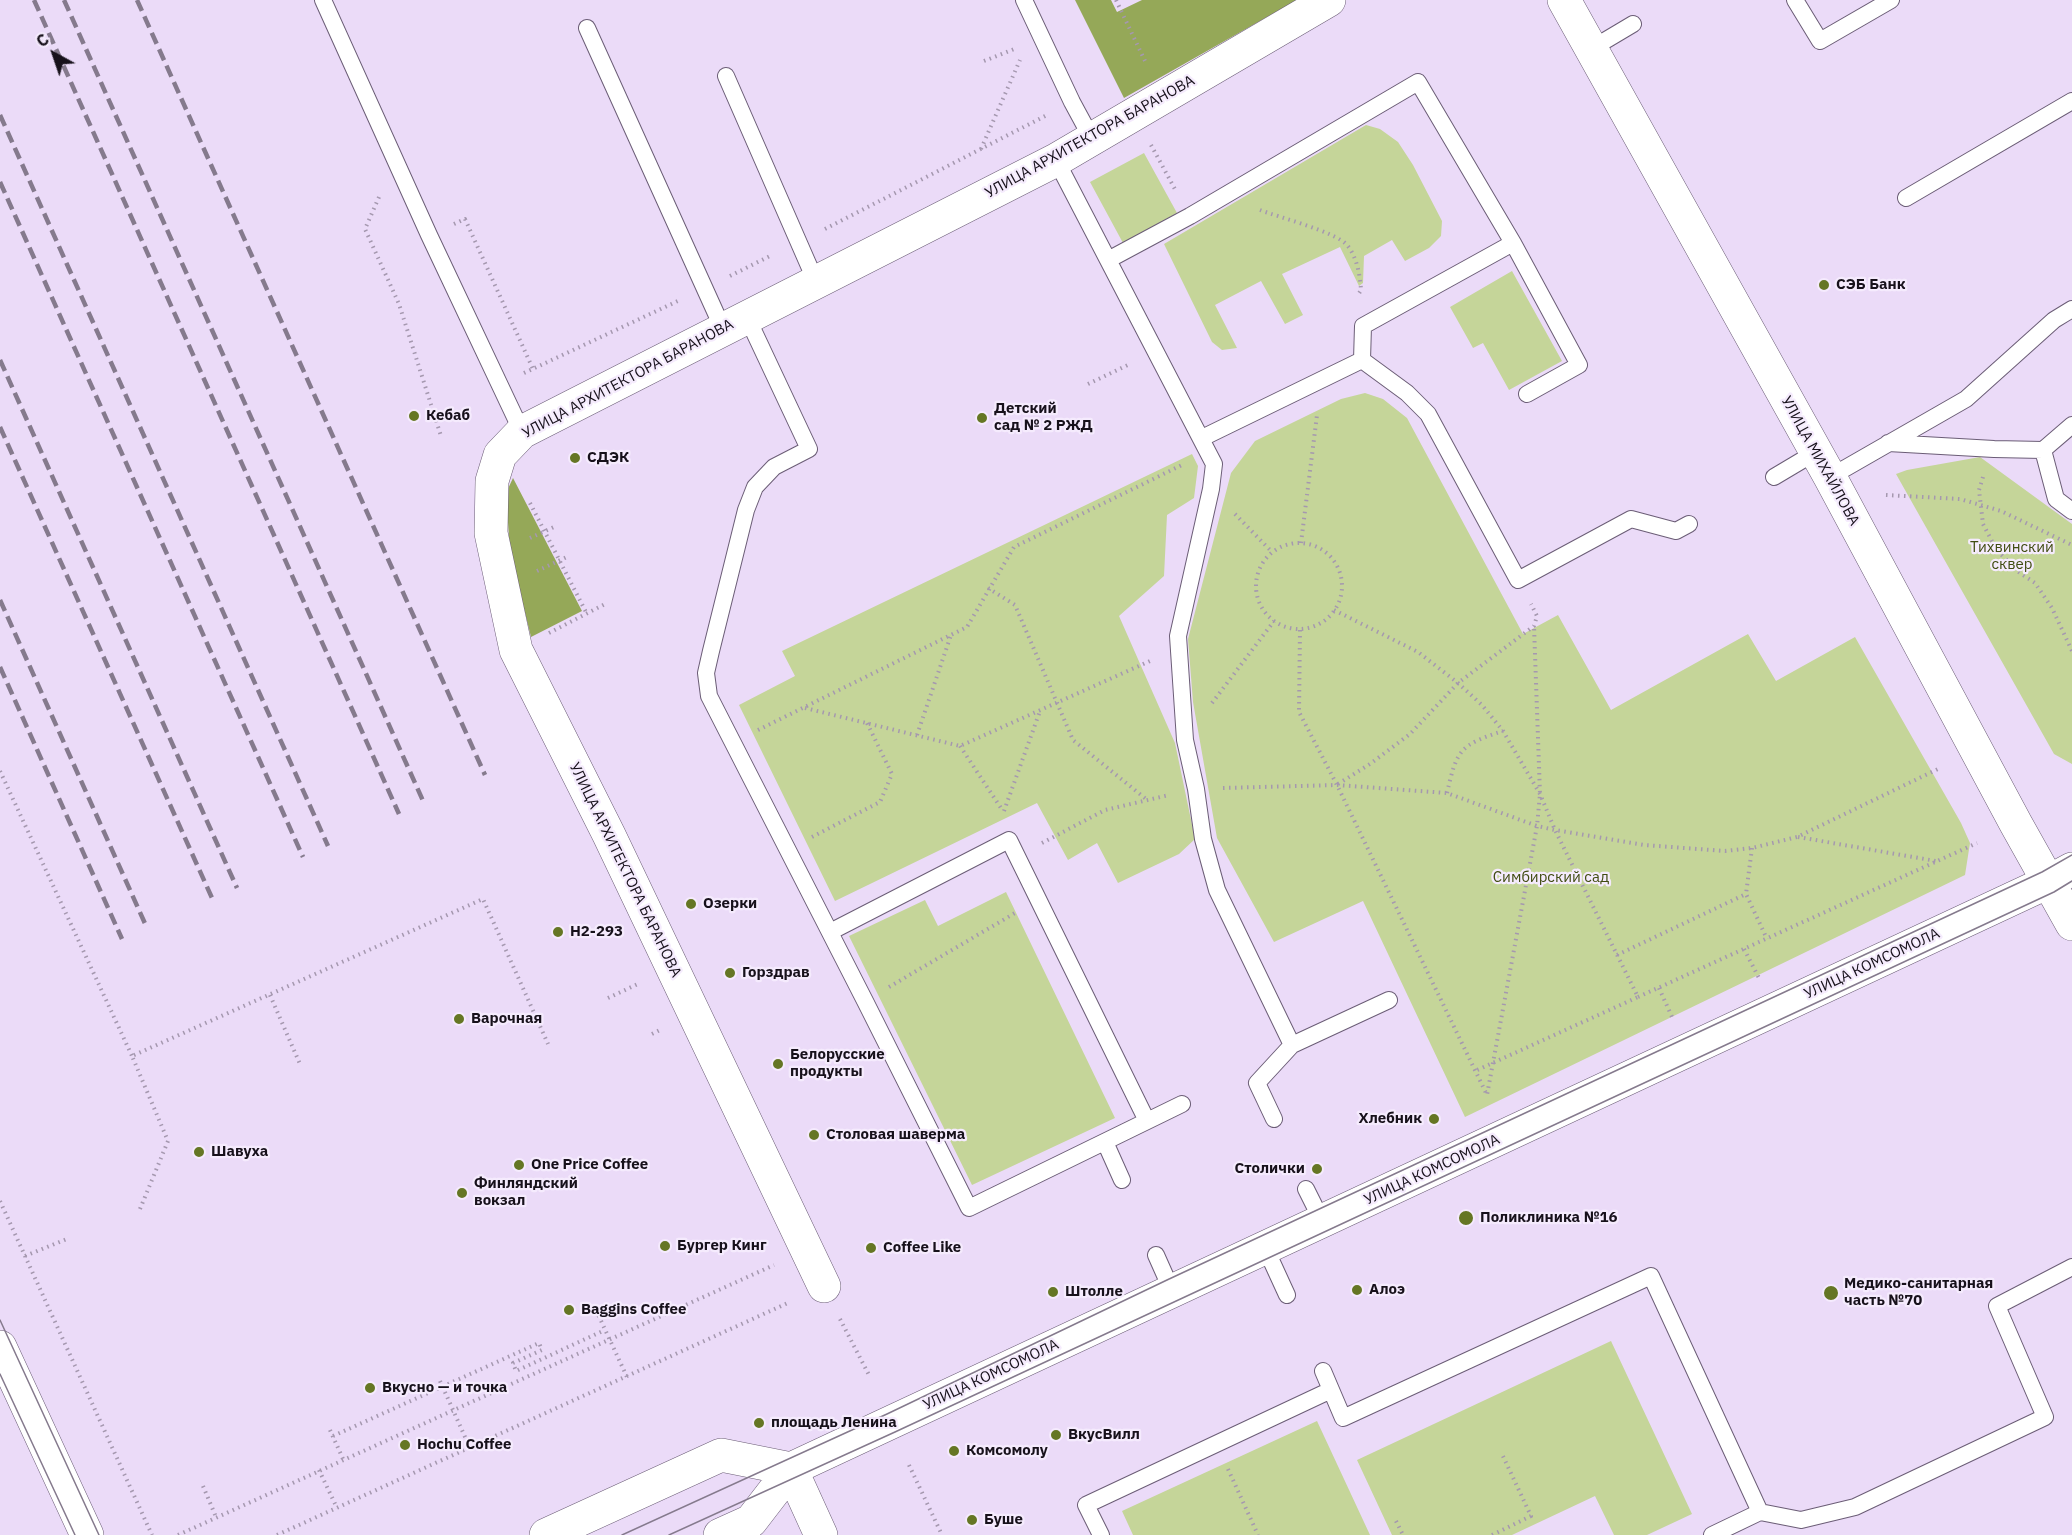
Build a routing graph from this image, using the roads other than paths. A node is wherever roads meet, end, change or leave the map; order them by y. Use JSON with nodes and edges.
{"nodes":[{"id":1,"x":323,"y":0,"type":"edge"},
{"id":2,"x":1564,"y":0,"type":"edge"},
{"id":3,"x":1795,"y":0,"type":"edge"},
{"id":4,"x":1891,"y":0,"type":"edge"},
{"id":5,"x":1323,"y":1,"type":"edge"},
{"id":6,"x":1027,"y":2,"type":"edge"},
{"id":7,"x":1633,"y":24,"type":"dead end"},
{"id":8,"x":587,"y":28,"type":"dead end"},
{"id":9,"x":1590,"y":49,"type":"junction"},
{"id":10,"x":726,"y":76,"type":"dead end"},
{"id":11,"x":2072,"y":101,"type":"edge"},
{"id":12,"x":1092,"y":139,"type":"junction"},
{"id":13,"x":1056,"y":160,"type":"junction"},
{"id":14,"x":1906,"y":198,"type":"dead end"},
{"id":15,"x":1513,"y":243,"type":"junction"},
{"id":16,"x":1108,"y":260,"type":"junction"},
{"id":17,"x":816,"y":282,"type":"junction"},
{"id":18,"x":2072,"y":309,"type":"edge"},
{"id":19,"x":735,"y":323,"type":"junction"},
{"id":20,"x":1362,"y":360,"type":"junction"},
{"id":21,"x":1527,"y":394,"type":"dead end"},
{"id":22,"x":2072,"y":425,"type":"edge"},
{"id":23,"x":522,"y":432,"type":"junction"},
{"id":24,"x":1888,"y":443,"type":"junction"},
{"id":25,"x":1205,"y":445,"type":"junction"},
{"id":26,"x":2043,"y":450,"type":"junction"},
{"id":27,"x":1823,"y":465,"type":"junction"},
{"id":28,"x":1774,"y":477,"type":"dead end"},
{"id":29,"x":2072,"y":511,"type":"edge"},
{"id":30,"x":1689,"y":524,"type":"dead end"},
{"id":31,"x":2060,"y":876,"type":"edge"},
{"id":32,"x":2072,"y":924,"type":"edge"},
{"id":33,"x":830,"y":932,"type":"junction"},
{"id":34,"x":1389,"y":1000,"type":"dead end"},
{"id":35,"x":1292,"y":1045,"type":"junction"},
{"id":36,"x":1182,"y":1104,"type":"dead end"},
{"id":37,"x":1274,"y":1119,"type":"dead end"},
{"id":38,"x":1147,"y":1121,"type":"junction"},
{"id":39,"x":1105,"y":1142,"type":"junction"},
{"id":40,"x":1122,"y":1180,"type":"dead end"},
{"id":41,"x":1306,"y":1189,"type":"dead end"},
{"id":42,"x":1322,"y":1221,"type":"junction"},
{"id":43,"x":1265,"y":1247,"type":"junction"},
{"id":44,"x":1156,"y":1255,"type":"dead end"},
{"id":45,"x":2072,"y":1267,"type":"edge"},
{"id":46,"x":824,"y":1287,"type":"road end"},
{"id":47,"x":1172,"y":1291,"type":"junction"},
{"id":48,"x":1287,"y":1295,"type":"dead end"},
{"id":49,"x":3,"y":1359,"type":"edge"},
{"id":50,"x":1323,"y":1371,"type":"dead end"},
{"id":51,"x":1331,"y":1390,"type":"junction"},
{"id":52,"x":790,"y":1469,"type":"junction"},
{"id":53,"x":1760,"y":1512,"type":"junction"},
{"id":54,"x":87,"y":1535,"type":"edge"},
{"id":55,"x":546,"y":1535,"type":"edge"},
{"id":56,"x":720,"y":1535,"type":"edge"},
{"id":57,"x":821,"y":1535,"type":"edge"},
{"id":58,"x":1101,"y":1535,"type":"edge"},
{"id":59,"x":1712,"y":1535,"type":"edge"}],
"edges":[{"from":1,"to":23,"type":"lane"},
{"from":2,"to":9,"type":"street","name":"УЛИЦА МИХАЙЛОВА"},
{"from":3,"to":4,"type":"lane"},
{"from":5,"to":12,"type":"street","name":"УЛИЦА АРХИТЕКТОРА БАРАНОВА"},
{"from":6,"to":12,"type":"lane"},
{"from":7,"to":9,"type":"lane"},
{"from":8,"to":19,"type":"lane"},
{"from":9,"to":27,"type":"street","name":"УЛИЦА МИХАЙЛОВА"},
{"from":10,"to":17,"type":"lane"},
{"from":11,"to":14,"type":"lane"},
{"from":12,"to":13,"type":"street","name":"УЛИЦА АРХИТЕКТОРА БАРАНОВА"},
{"from":13,"to":16,"type":"lane"},
{"from":13,"to":17,"type":"street","name":"УЛИЦА АРХИТЕКТОРА БАРАНОВА"},
{"from":15,"to":16,"type":"lane"},
{"from":15,"to":20,"type":"lane"},
{"from":15,"to":21,"type":"lane"},
{"from":16,"to":25,"type":"lane"},
{"from":17,"to":19,"type":"street","name":"УЛИЦА АРХИТЕКТОРА БАРАНОВА"},
{"from":18,"to":24,"type":"lane"},
{"from":19,"to":23,"type":"street","name":"УЛИЦА АРХИТЕКТОРА БАРАНОВА"},
{"from":19,"to":33,"type":"lane"},
{"from":20,"to":25,"type":"lane"},
{"from":20,"to":30,"type":"lane"},
{"from":22,"to":26,"type":"lane"},
{"from":23,"to":46,"type":"street","name":"УЛИЦА АРХИТЕКТОРА БАРАНОВА"},
{"from":24,"to":26,"type":"lane"},
{"from":24,"to":27,"type":"lane"},
{"from":25,"to":35,"type":"lane"},
{"from":26,"to":29,"type":"lane"},
{"from":27,"to":28,"type":"lane"},
{"from":27,"to":31,"type":"street","name":"УЛИЦА МИХАЙЛОВА"},
{"from":31,"to":32,"type":"street","name":"УЛИЦА МИХАЙЛОВА"},
{"from":31,"to":42,"type":"street","name":"УЛИЦА КОМСОМОЛА"},
{"from":33,"to":38,"type":"lane"},
{"from":33,"to":39,"type":"lane"},
{"from":34,"to":35,"type":"lane"},
{"from":35,"to":37,"type":"lane"},
{"from":36,"to":38,"type":"lane"},
{"from":38,"to":39,"type":"lane"},
{"from":39,"to":40,"type":"lane"},
{"from":41,"to":42,"type":"lane"},
{"from":42,"to":43,"type":"street","name":"УЛИЦА КОМСОМОЛА"},
{"from":43,"to":47,"type":"street","name":"УЛИЦА КОМСОМОЛА"},
{"from":43,"to":48,"type":"lane"},
{"from":44,"to":47,"type":"lane"},
{"from":45,"to":53,"type":"lane"},
{"from":47,"to":52,"type":"street","name":"УЛИЦА КОМСОМОЛА"},
{"from":49,"to":54,"type":"street"},
{"from":50,"to":51,"type":"lane"},
{"from":51,"to":53,"type":"lane"},
{"from":51,"to":58,"type":"lane"},
{"from":52,"to":55,"type":"street"},
{"from":52,"to":56,"type":"street","name":"УЛИЦА КОМСОМОЛА"},
{"from":52,"to":57,"type":"street"},
{"from":53,"to":59,"type":"lane"}]}
